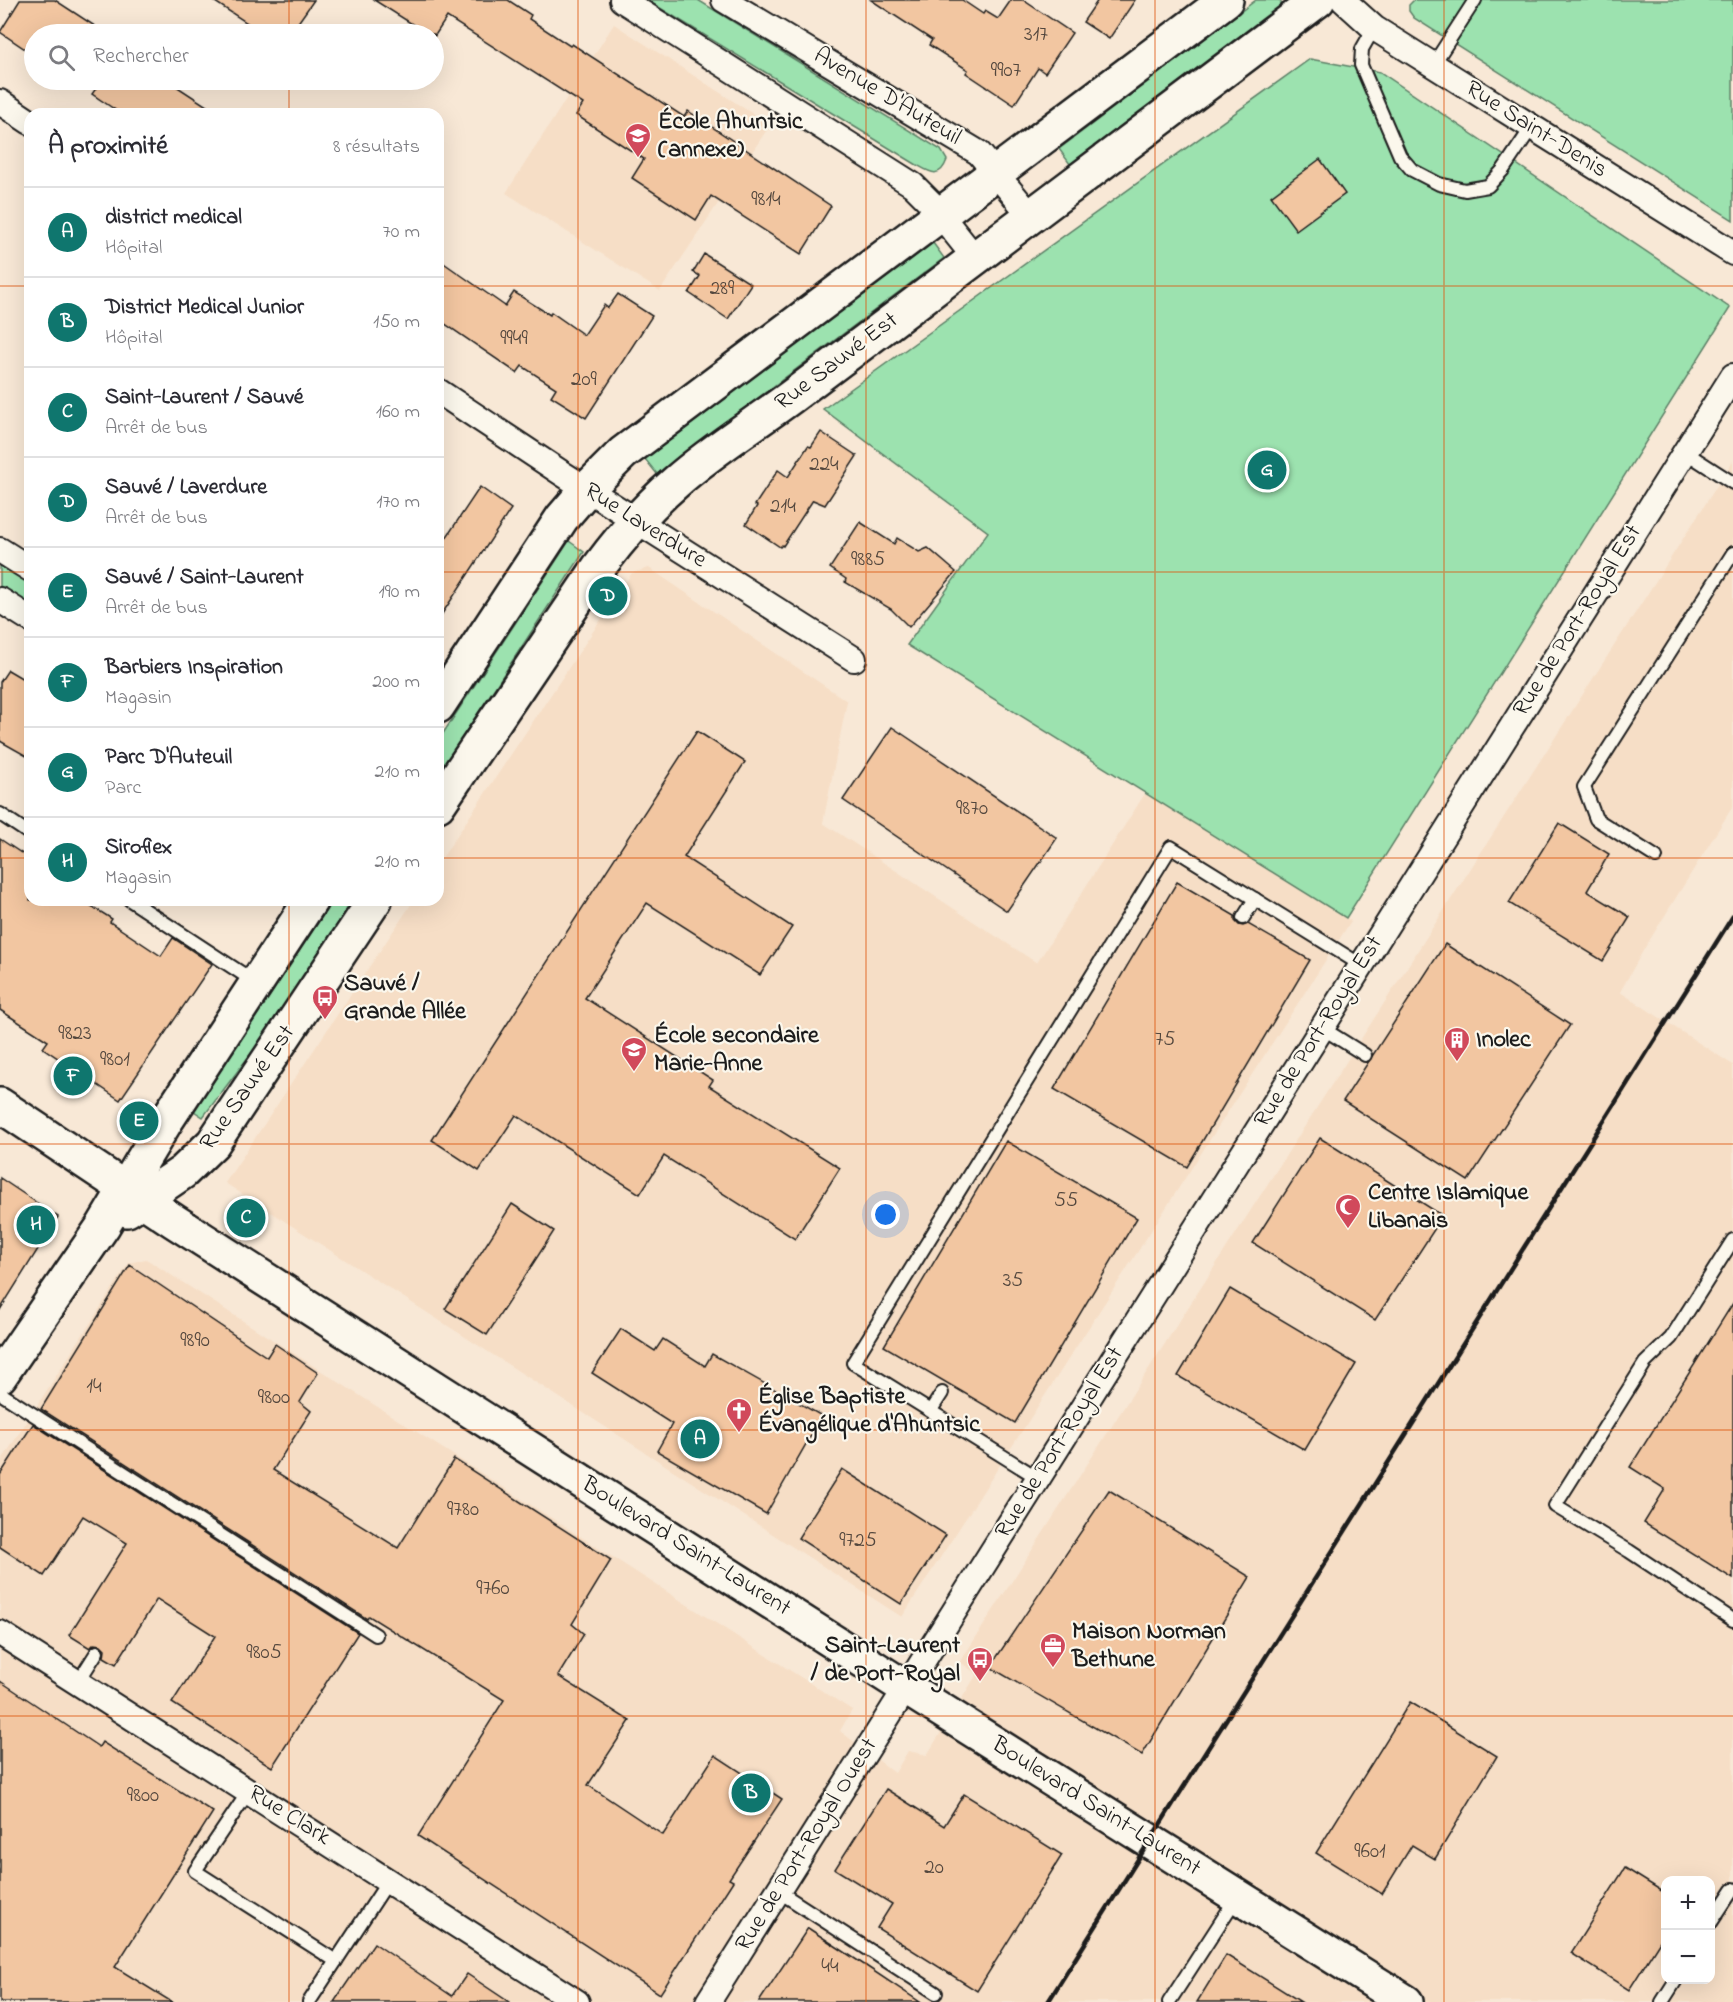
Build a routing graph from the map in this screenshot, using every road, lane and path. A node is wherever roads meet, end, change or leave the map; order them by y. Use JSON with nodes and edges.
{"nodes":[{"id":1,"x":622,"y":0,"type":"edge"},
{"id":2,"x":724,"y":0,"type":"edge"},
{"id":3,"x":1226,"y":0,"type":"edge"},
{"id":4,"x":1318,"y":0,"type":"edge"},
{"id":5,"x":1343,"y":0,"type":"edge"},
{"id":6,"x":1475,"y":0,"type":"edge"},
{"id":7,"x":1374,"y":28,"type":"junction"},
{"id":8,"x":1433,"y":65,"type":"junction"},
{"id":9,"x":0,"y":102,"type":"edge"},
{"id":10,"x":24,"y":118,"type":"edge"},
{"id":11,"x":1532,"y":127,"type":"junction"},
{"id":12,"x":996,"y":173,"type":"junction"},
{"id":13,"x":941,"y":214,"type":"junction"},
{"id":14,"x":1031,"y":216,"type":"junction"},
{"id":15,"x":1733,"y":253,"type":"edge"},
{"id":16,"x":975,"y":258,"type":"junction"},
{"id":17,"x":1733,"y":376,"type":"edge"},
{"id":18,"x":444,"y":396,"type":"edge"},
{"id":19,"x":1685,"y":452,"type":"junction"},
{"id":20,"x":1733,"y":483,"type":"edge"},
{"id":21,"x":587,"y":489,"type":"junction"},
{"id":22,"x":637,"y":521,"type":"junction"},
{"id":23,"x":0,"y":550,"type":"edge"},
{"id":24,"x":1733,"y":553,"type":"edge"},
{"id":25,"x":24,"y":565,"type":"edge"},
{"id":26,"x":0,"y":600,"type":"edge"},
{"id":27,"x":24,"y":615,"type":"edge"},
{"id":28,"x":854,"y":659,"type":"dead end"},
{"id":29,"x":444,"y":697,"type":"edge"},
{"id":30,"x":444,"y":796,"type":"edge"},
{"id":31,"x":0,"y":814,"type":"edge"},
{"id":32,"x":24,"y":830,"type":"edge"},
{"id":33,"x":1656,"y":857,"type":"dead end"},
{"id":34,"x":1255,"y":899,"type":"junction"},
{"id":35,"x":139,"y":906,"type":"edge"},
{"id":36,"x":307,"y":906,"type":"edge"},
{"id":37,"x":371,"y":906,"type":"edge"},
{"id":38,"x":1243,"y":918,"type":"dead end"},
{"id":39,"x":1361,"y":965,"type":"junction"},
{"id":40,"x":256,"y":983,"type":"junction"},
{"id":41,"x":1322,"y":1028,"type":"junction"},
{"id":42,"x":1365,"y":1055,"type":"dead end"},
{"id":43,"x":0,"y":1105,"type":"edge"},
{"id":44,"x":134,"y":1194,"type":"junction"},
{"id":45,"x":1733,"y":1240,"type":"edge"},
{"id":46,"x":0,"y":1376,"type":"edge"},
{"id":47,"x":942,"y":1393,"type":"dead end"},
{"id":48,"x":0,"y":1394,"type":"edge"},
{"id":49,"x":931,"y":1410,"type":"junction"},
{"id":50,"x":1038,"y":1478,"type":"junction"},
{"id":51,"x":1733,"y":1620,"type":"edge"},
{"id":52,"x":0,"y":1633,"type":"edge"},
{"id":53,"x":376,"y":1635,"type":"dead end"},
{"id":54,"x":97,"y":1652,"type":"dead end"},
{"id":55,"x":78,"y":1682,"type":"junction"},
{"id":56,"x":906,"y":1688,"type":"junction"},
{"id":57,"x":249,"y":1791,"type":"junction"},
{"id":58,"x":389,"y":1881,"type":"junction"},
{"id":59,"x":1733,"y":1888,"type":"edge"},
{"id":60,"x":778,"y":1891,"type":"junction"},
{"id":61,"x":1238,"y":1896,"type":"junction"},
{"id":62,"x":1715,"y":1916,"type":"edge"},
{"id":63,"x":336,"y":1961,"type":"junction"},
{"id":64,"x":1673,"y":1984,"type":"edge"},
{"id":65,"x":936,"y":1993,"type":"dead end"},
{"id":66,"x":573,"y":2001,"type":"edge"},
{"id":67,"x":309,"y":2002,"type":"edge"},
{"id":68,"x":708,"y":2002,"type":"edge"},
{"id":69,"x":1169,"y":2002,"type":"edge"},
{"id":70,"x":1406,"y":2002,"type":"edge"},
{"id":71,"x":1662,"y":2002,"type":"edge"}],
"edges":[{"from":1,"to":13,"type":"street"},
{"from":2,"to":12,"type":"street","name":"Avenue D'Auteuil"},
{"from":3,"to":12,"type":"main road"},
{"from":4,"to":14,"type":"main road","name":"Rue Sauvé Est"},
{"from":5,"to":7,"type":"street","name":"Rue Saint-Denis"},
{"from":6,"to":8,"type":"lane"},
{"from":7,"to":8,"type":"street","name":"Rue Saint-Denis"},
{"from":7,"to":11,"type":"lane"},
{"from":8,"to":11,"type":"street","name":"Rue Saint-Denis"},
{"from":9,"to":10,"type":"street"},
{"from":11,"to":15,"type":"street","name":"Rue Saint-Denis"},
{"from":12,"to":13,"type":"main road"},
{"from":12,"to":14,"type":"street","name":"Avenue D'Auteuil"},
{"from":13,"to":16,"type":"street"},
{"from":13,"to":21,"type":"main road"},
{"from":14,"to":16,"type":"main road","name":"Rue Sauvé Est"},
{"from":16,"to":22,"type":"main road","name":"Rue Sauvé Est"},
{"from":17,"to":19,"type":"street","name":"Rue de Port-Royal Est"},
{"from":18,"to":21,"type":"street","name":"Rue Laverdure"},
{"from":19,"to":20,"type":"lane"},
{"from":19,"to":39,"type":"street","name":"Rue de Port-Royal Est"},
{"from":21,"to":22,"type":"street","name":"Rue Laverdure"},
{"from":21,"to":29,"type":"main road"},
{"from":22,"to":28,"type":"street","name":"Rue Laverdure"},
{"from":22,"to":30,"type":"main road","name":"Rue Sauvé Est"},
{"from":23,"to":25,"type":"street"},
{"from":24,"to":33,"type":"lane"},
{"from":26,"to":27,"type":"street"},
{"from":31,"to":32,"type":"lane"},
{"from":34,"to":38,"type":"lane"},
{"from":34,"to":39,"type":"lane"},
{"from":34,"to":49,"type":"lane"},
{"from":35,"to":40,"type":"lane"},
{"from":36,"to":40,"type":"main road","name":"Rue Sauvé Est"},
{"from":37,"to":44,"type":"main road","name":"Rue Sauvé Est"},
{"from":39,"to":41,"type":"street","name":"Rue de Port-Royal Est"},
{"from":40,"to":44,"type":"main road","name":"Rue Sauvé Est"},
{"from":41,"to":42,"type":"lane"},
{"from":41,"to":50,"type":"street","name":"Rue de Port-Royal Est"},
{"from":43,"to":44,"type":"main road","name":"Boulevard Saint-Laurent"},
{"from":44,"to":46,"type":"main road"},
{"from":44,"to":56,"type":"main road","name":"Boulevard Saint-Laurent"},
{"from":45,"to":51,"type":"lane"},
{"from":47,"to":49,"type":"lane"},
{"from":48,"to":53,"type":"lane"},
{"from":49,"to":50,"type":"lane"},
{"from":50,"to":56,"type":"street","name":"Rue de Port-Royal Est"},
{"from":52,"to":55,"type":"street","name":"Rue Clark"},
{"from":54,"to":55,"type":"lane"},
{"from":55,"to":57,"type":"street","name":"Rue Clark"},
{"from":56,"to":60,"type":"street","name":"Rue de Port-Royal Ouest"},
{"from":56,"to":61,"type":"main road","name":"Boulevard Saint-Laurent"},
{"from":57,"to":58,"type":"street","name":"Rue Clark"},
{"from":57,"to":63,"type":"lane"},
{"from":58,"to":63,"type":"lane"},
{"from":58,"to":66,"type":"street","name":"Rue Clark"},
{"from":59,"to":62,"type":"lane"},
{"from":60,"to":65,"type":"lane"},
{"from":60,"to":68,"type":"street","name":"Rue de Port-Royal Ouest"},
{"from":61,"to":69,"type":"lane"},
{"from":61,"to":70,"type":"main road","name":"Boulevard Saint-Laurent"},
{"from":63,"to":67,"type":"lane"},
{"from":64,"to":71,"type":"lane"}]}
